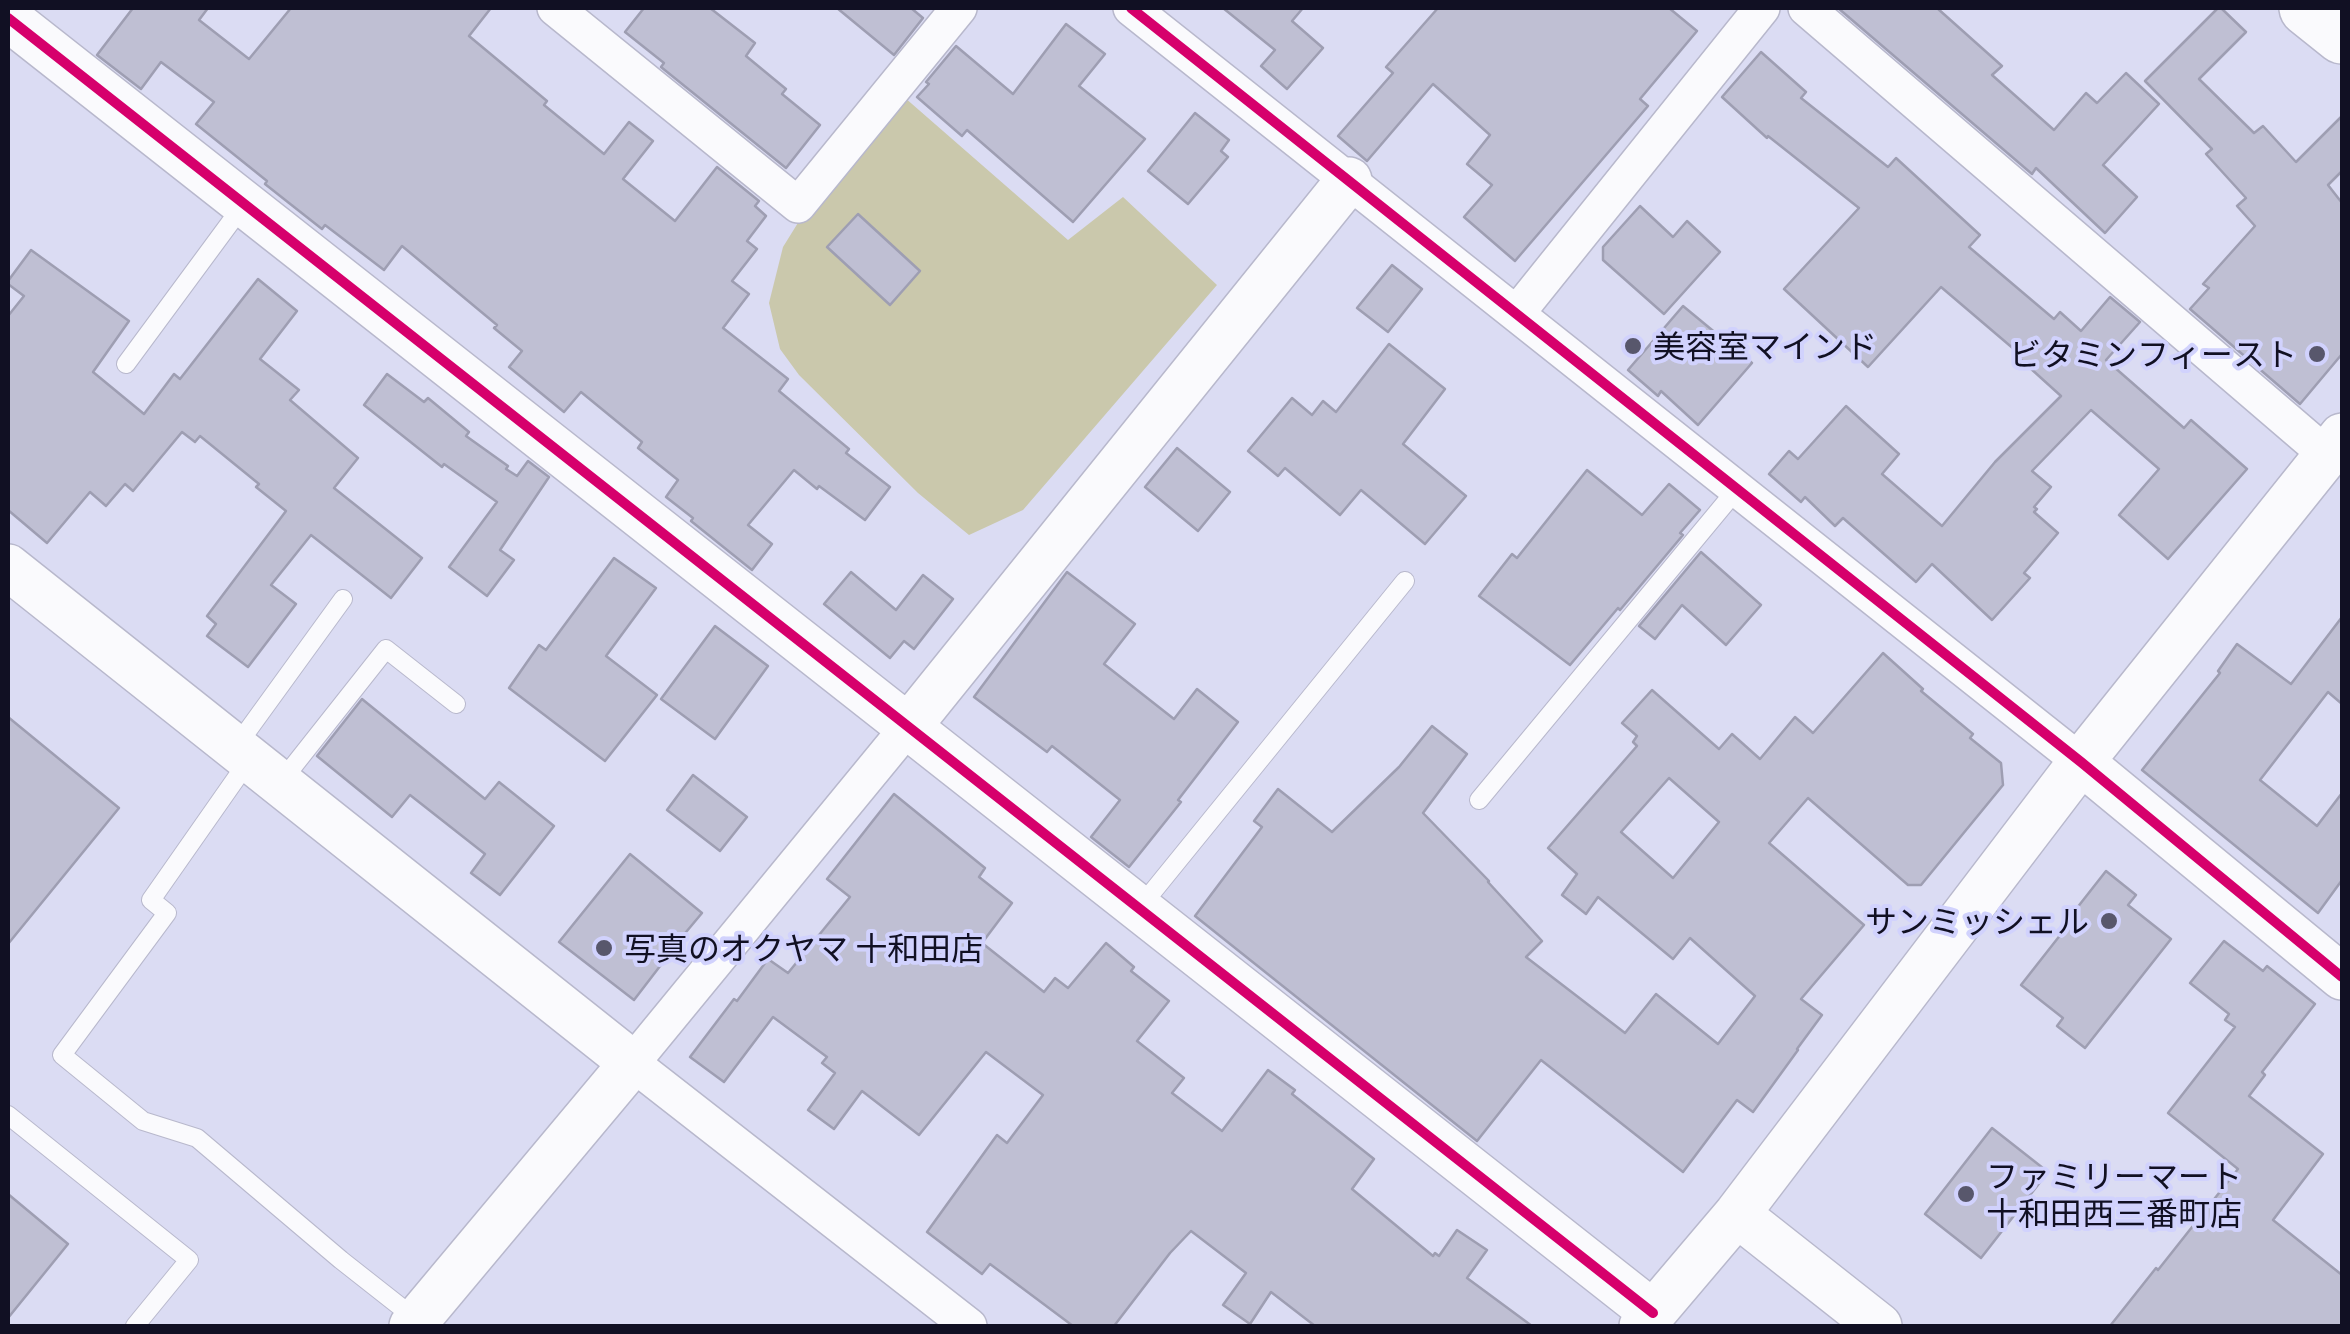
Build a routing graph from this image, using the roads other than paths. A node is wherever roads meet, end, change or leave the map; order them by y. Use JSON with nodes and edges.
{"nodes":[{"id":1,"x":555,"y":8,"type":"edge"},
{"id":2,"x":959,"y":8,"type":"edge"},
{"id":3,"x":1131,"y":8,"type":"edge"},
{"id":4,"x":1762,"y":8,"type":"edge"},
{"id":5,"x":1806,"y":8,"type":"edge"},
{"id":6,"x":2307,"y":8,"type":"edge"},
{"id":7,"x":8,"y":18,"type":"edge"},
{"id":8,"x":2342,"y":36,"type":"edge"},
{"id":9,"x":1349,"y":180,"type":"junction"},
{"id":10,"x":244,"y":204,"type":"junction"},
{"id":11,"x":1516,"y":312,"type":"junction"},
{"id":12,"x":126,"y":364,"type":"dead end"},
{"id":13,"x":2335,"y":446,"type":"edge"},
{"id":14,"x":1737,"y":490,"type":"junction"},
{"id":15,"x":8,"y":567,"type":"edge"},
{"id":16,"x":1406,"y":580,"type":"dead end"},
{"id":17,"x":343,"y":600,"type":"dead end"},
{"id":18,"x":456,"y":704,"type":"dead end"},
{"id":19,"x":908,"y":727,"type":"junction"},
{"id":20,"x":2080,"y":762,"type":"junction"},
{"id":21,"x":255,"y":764,"type":"junction"},
{"id":22,"x":1479,"y":800,"type":"dead end"},
{"id":23,"x":1139,"y":908,"type":"junction"},
{"id":24,"x":2342,"y":977,"type":"edge"},
{"id":25,"x":632,"y":1063,"type":"junction"},
{"id":26,"x":8,"y":1116,"type":"edge"},
{"id":27,"x":1737,"y":1214,"type":"junction"},
{"id":28,"x":1648,"y":1320,"type":"edge"},
{"id":29,"x":415,"y":1323,"type":"edge"},
{"id":30,"x":135,"y":1326,"type":"edge"},
{"id":31,"x":969,"y":1326,"type":"edge"},
{"id":32,"x":1879,"y":1326,"type":"edge"}],
"edges":[{"from":1,"to":2,"type":"street"},
{"from":3,"to":9,"type":"street"},
{"from":4,"to":11,"type":"street"},
{"from":5,"to":13,"type":"street"},
{"from":6,"to":8,"type":"main road"},
{"from":7,"to":10,"type":"street"},
{"from":9,"to":11,"type":"street"},
{"from":9,"to":19,"type":"street"},
{"from":10,"to":12,"type":"lane"},
{"from":10,"to":19,"type":"street"},
{"from":11,"to":14,"type":"street"},
{"from":13,"to":20,"type":"street"},
{"from":14,"to":20,"type":"street"},
{"from":14,"to":22,"type":"lane"},
{"from":15,"to":21,"type":"street"},
{"from":16,"to":23,"type":"lane"},
{"from":17,"to":21,"type":"lane"},
{"from":18,"to":21,"type":"lane"},
{"from":19,"to":23,"type":"street"},
{"from":19,"to":25,"type":"street"},
{"from":20,"to":24,"type":"street"},
{"from":20,"to":27,"type":"street"},
{"from":21,"to":25,"type":"street"},
{"from":21,"to":29,"type":"lane"},
{"from":23,"to":28,"type":"street"},
{"from":25,"to":29,"type":"street"},
{"from":25,"to":31,"type":"street"},
{"from":26,"to":30,"type":"lane"},
{"from":27,"to":28,"type":"street"},
{"from":27,"to":32,"type":"street"}]}
